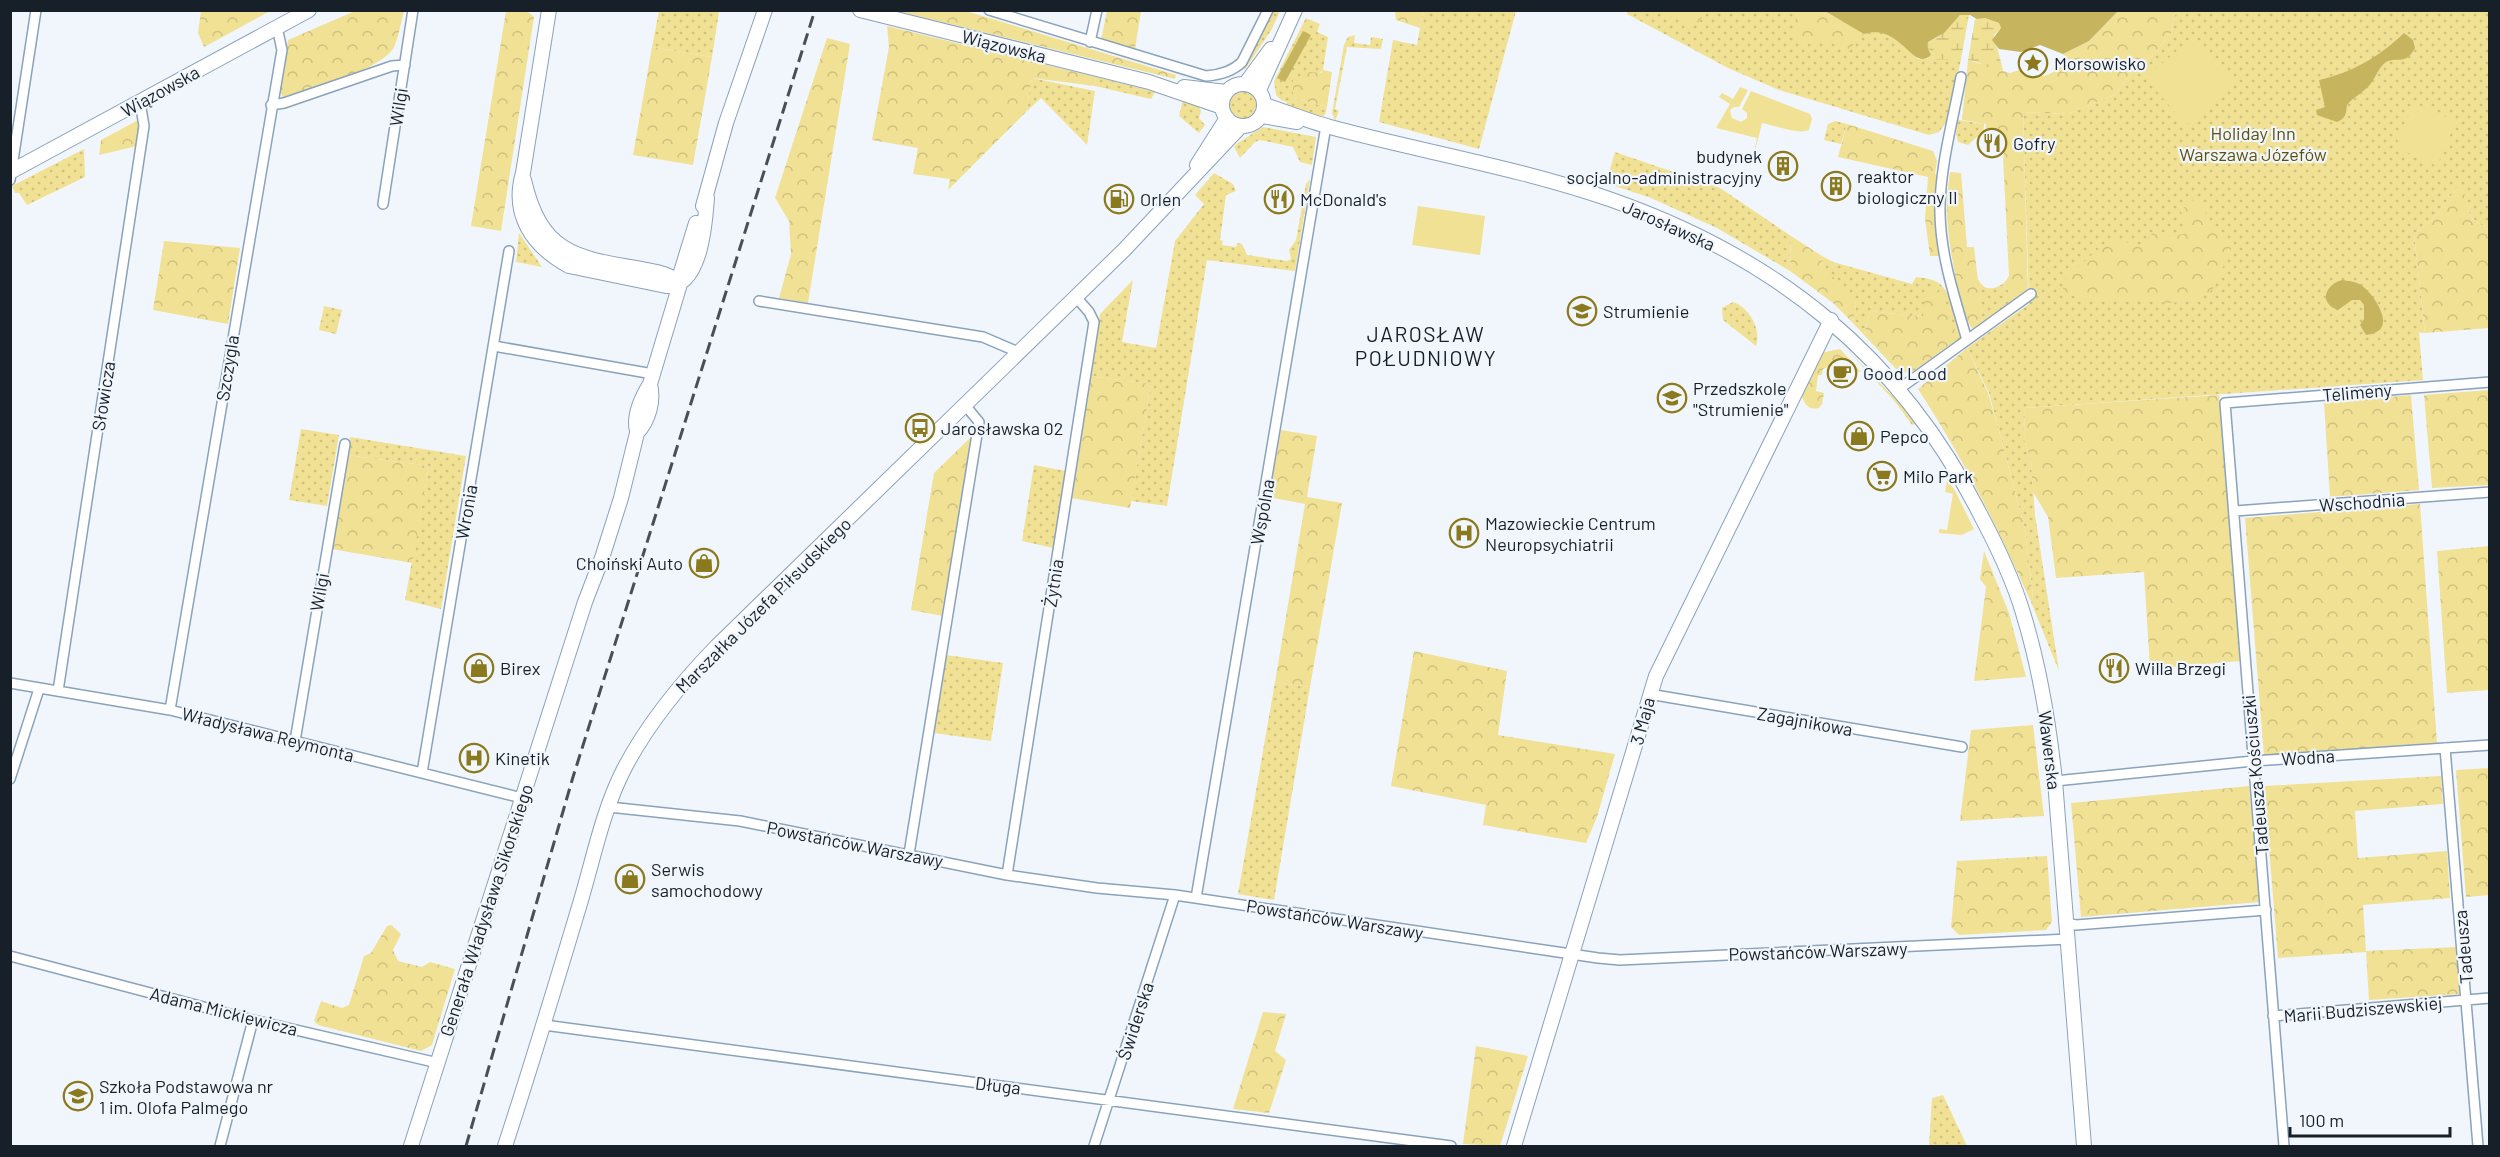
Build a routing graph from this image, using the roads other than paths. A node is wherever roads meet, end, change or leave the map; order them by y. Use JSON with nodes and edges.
{"nodes":[{"id":1,"x":36,"y":10,"type":"edge"},
{"id":2,"x":309,"y":10,"type":"edge"},
{"id":3,"x":413,"y":10,"type":"edge"},
{"id":4,"x":549,"y":10,"type":"edge"},
{"id":5,"x":765,"y":10,"type":"edge"},
{"id":6,"x":860,"y":10,"type":"edge"},
{"id":7,"x":989,"y":10,"type":"edge"},
{"id":8,"x":1097,"y":10,"type":"edge"},
{"id":9,"x":1268,"y":10,"type":"edge"},
{"id":10,"x":1295,"y":10,"type":"edge"},
{"id":11,"x":283,"y":20,"type":"edge"},
{"id":12,"x":1281,"y":38,"type":"junction"},
{"id":13,"x":1090,"y":42,"type":"junction"},
{"id":14,"x":405,"y":65,"type":"junction"},
{"id":15,"x":1961,"y":77,"type":"dead end"},
{"id":16,"x":1149,"y":82,"type":"junction"},
{"id":17,"x":1246,"y":83,"type":"junction"},
{"id":18,"x":1259,"y":90,"type":"junction"},
{"id":19,"x":1226,"y":92,"type":"junction"},
{"id":20,"x":140,"y":102,"type":"junction"},
{"id":21,"x":271,"y":105,"type":"junction"},
{"id":22,"x":1263,"y":110,"type":"junction"},
{"id":23,"x":1224,"y":113,"type":"junction"},
{"id":24,"x":1240,"y":126,"type":"junction"},
{"id":25,"x":1326,"y":126,"type":"junction"},
{"id":26,"x":11,"y":174,"type":"edge"},
{"id":27,"x":1173,"y":198,"type":"junction"},
{"id":28,"x":383,"y":204,"type":"dead end"},
{"id":29,"x":509,"y":251,"type":"dead end"},
{"id":30,"x":680,"y":284,"type":"junction"},
{"id":31,"x":2031,"y":294,"type":"dead end"},
{"id":32,"x":1076,"y":297,"type":"junction"},
{"id":33,"x":759,"y":301,"type":"dead end"},
{"id":34,"x":1831,"y":320,"type":"junction"},
{"id":35,"x":1967,"y":340,"type":"junction"},
{"id":36,"x":494,"y":346,"type":"junction"},
{"id":37,"x":1018,"y":352,"type":"junction"},
{"id":38,"x":651,"y":379,"type":"junction"},
{"id":39,"x":2490,"y":382,"type":"edge"},
{"id":40,"x":1899,"y":390,"type":"junction"},
{"id":41,"x":2225,"y":404,"type":"joint"},
{"id":42,"x":965,"y":405,"type":"junction"},
{"id":43,"x":345,"y":444,"type":"dead end"},
{"id":44,"x":2490,"y":492,"type":"edge"},
{"id":45,"x":2235,"y":511,"type":"junction"},
{"id":46,"x":10,"y":683,"type":"edge"},
{"id":47,"x":39,"y":689,"type":"junction"},
{"id":48,"x":58,"y":691,"type":"junction"},
{"id":49,"x":1649,"y":694,"type":"junction"},
{"id":50,"x":170,"y":710,"type":"junction"},
{"id":51,"x":295,"y":741,"type":"junction"},
{"id":52,"x":2490,"y":745,"type":"edge"},
{"id":53,"x":1962,"y":747,"type":"dead end"},
{"id":54,"x":2445,"y":748,"type":"junction"},
{"id":55,"x":2253,"y":761,"type":"junction"},
{"id":56,"x":422,"y":772,"type":"junction"},
{"id":57,"x":10,"y":779,"type":"edge"},
{"id":58,"x":2055,"y":782,"type":"junction"},
{"id":59,"x":522,"y":798,"type":"junction"},
{"id":60,"x":609,"y":807,"type":"junction"},
{"id":61,"x":909,"y":854,"type":"junction"},
{"id":62,"x":1007,"y":874,"type":"junction"},
{"id":63,"x":1175,"y":895,"type":"junction"},
{"id":64,"x":1197,"y":898,"type":"junction"},
{"id":65,"x":2266,"y":910,"type":"junction"},
{"id":66,"x":2067,"y":922,"type":"junction"},
{"id":67,"x":2068,"y":939,"type":"junction"},
{"id":68,"x":1573,"y":955,"type":"junction"},
{"id":69,"x":10,"y":956,"type":"edge"},
{"id":70,"x":2490,"y":998,"type":"edge"},
{"id":71,"x":2467,"y":1000,"type":"junction"},
{"id":72,"x":2273,"y":1016,"type":"junction"},
{"id":73,"x":253,"y":1020,"type":"junction"},
{"id":74,"x":544,"y":1025,"type":"junction"},
{"id":75,"x":438,"y":1063,"type":"junction"},
{"id":76,"x":1110,"y":1100,"type":"junction"},
{"id":77,"x":220,"y":1146,"type":"edge"},
{"id":78,"x":411,"y":1146,"type":"edge"},
{"id":79,"x":506,"y":1146,"type":"edge"},
{"id":80,"x":1094,"y":1146,"type":"edge"},
{"id":81,"x":1451,"y":1146,"type":"edge"},
{"id":82,"x":1514,"y":1146,"type":"edge"},
{"id":83,"x":2084,"y":1146,"type":"edge"},
{"id":84,"x":2284,"y":1146,"type":"edge"},
{"id":85,"x":2478,"y":1146,"type":"edge"}],
"edges":[{"from":1,"to":26,"type":"street"},
{"from":2,"to":11,"type":"main road","name":"Wiązowska"},
{"from":3,"to":14,"type":"street","name":"Wilgi"},
{"from":4,"to":30,"type":"main road"},
{"from":5,"to":30,"type":"main road","name":"Generała Władysława Sikorskiego"},
{"from":6,"to":16,"type":"main road","name":"Wiązowska"},
{"from":7,"to":13,"type":"street"},
{"from":8,"to":13,"type":"street"},
{"from":9,"to":13,"type":"street"},
{"from":10,"to":12,"type":"main road"},
{"from":11,"to":20,"type":"main road","name":"Wiązowska"},
{"from":11,"to":21,"type":"street","name":"Szczygla"},
{"from":12,"to":17,"type":"main road"},
{"from":12,"to":18,"type":"main road"},
{"from":14,"to":21,"type":"street"},
{"from":14,"to":28,"type":"street","name":"Wilgi"},
{"from":15,"to":35,"type":"street"},
{"from":16,"to":19,"type":"main road","name":"Wiązowska"},
{"from":16,"to":23,"type":"main road","name":"Wiązowska"},
{"from":17,"to":18,"type":"main road"},
{"from":17,"to":19,"type":"main road"},
{"from":18,"to":22,"type":"main road"},
{"from":19,"to":23,"type":"main road"},
{"from":20,"to":26,"type":"main road","name":"Wiązowska"},
{"from":20,"to":48,"type":"street","name":"Słowicza"},
{"from":21,"to":50,"type":"street","name":"Szczygla"},
{"from":22,"to":24,"type":"main road"},
{"from":22,"to":25,"type":"main road","name":"Jarosławska"},
{"from":23,"to":24,"type":"main road"},
{"from":23,"to":27,"type":"main road","name":"Marszałka Józefa Piłsudskiego"},
{"from":24,"to":27,"type":"main road","name":"Marszałka Józefa Piłsudskiego"},
{"from":25,"to":34,"type":"main road","name":"Jarosławska"},
{"from":25,"to":64,"type":"street","name":"Wspólna"},
{"from":27,"to":32,"type":"main road","name":"Marszałka Józefa Piłsudskiego"},
{"from":29,"to":36,"type":"street","name":"Wronia"},
{"from":30,"to":38,"type":"main road","name":"Generała Władysława Sikorskiego"},
{"from":31,"to":35,"type":"street"},
{"from":32,"to":37,"type":"main road","name":"Marszałka Józefa Piłsudskiego"},
{"from":32,"to":62,"type":"street","name":"Żytnia"},
{"from":33,"to":37,"type":"street"},
{"from":34,"to":40,"type":"main road","name":"Jarosławska"},
{"from":34,"to":49,"type":"main road","name":"3 Maja"},
{"from":35,"to":40,"type":"street"},
{"from":36,"to":38,"type":"street"},
{"from":36,"to":56,"type":"street","name":"Wronia"},
{"from":37,"to":42,"type":"main road","name":"Marszałka Józefa Piłsudskiego"},
{"from":38,"to":59,"type":"main road","name":"Generała Władysława Sikorskiego"},
{"from":39,"to":41,"type":"street","name":"Telimeny"},
{"from":40,"to":58,"type":"main road","name":"Wawerska"},
{"from":41,"to":45,"type":"street","name":"Tadeusza Kościuszki"},
{"from":42,"to":60,"type":"main road","name":"Marszałka Józefa Piłsudskiego"},
{"from":42,"to":61,"type":"street"},
{"from":43,"to":51,"type":"street","name":"Wilgi"},
{"from":44,"to":45,"type":"street","name":"Wschodnia"},
{"from":45,"to":55,"type":"street","name":"Tadeusza Kościuszki"},
{"from":46,"to":47,"type":"street","name":"Władysława Reymonta"},
{"from":47,"to":48,"type":"street","name":"Władysława Reymonta"},
{"from":47,"to":57,"type":"street"},
{"from":48,"to":50,"type":"street","name":"Władysława Reymonta"},
{"from":49,"to":53,"type":"street","name":"Zagajnikowa"},
{"from":49,"to":68,"type":"main road","name":"3 Maja"},
{"from":50,"to":51,"type":"street","name":"Władysława Reymonta"},
{"from":51,"to":56,"type":"street","name":"Władysława Reymonta"},
{"from":52,"to":54,"type":"street","name":"Wodna"},
{"from":54,"to":55,"type":"street","name":"Wodna"},
{"from":54,"to":71,"type":"street","name":"Tadeusza"},
{"from":55,"to":58,"type":"street","name":"Wodna"},
{"from":55,"to":65,"type":"street","name":"Tadeusza Kościuszki"},
{"from":56,"to":59,"type":"street","name":"Władysława Reymonta"},
{"from":58,"to":66,"type":"main road","name":"Wawerska"},
{"from":59,"to":75,"type":"main road","name":"Generała Władysława Sikorskiego"},
{"from":60,"to":61,"type":"street","name":"Powstańców Warszawy"},
{"from":60,"to":74,"type":"main road","name":"Marszałka Józefa Piłsudskiego"},
{"from":61,"to":62,"type":"street","name":"Powstańców Warszawy"},
{"from":62,"to":63,"type":"street","name":"Powstańców Warszawy"},
{"from":63,"to":64,"type":"street","name":"Powstańców Warszawy"},
{"from":63,"to":76,"type":"street","name":"Świderska"},
{"from":64,"to":68,"type":"street","name":"Powstańców Warszawy"},
{"from":65,"to":66,"type":"street"},
{"from":65,"to":72,"type":"street","name":"Tadeusza Kościuszki"},
{"from":66,"to":67,"type":"main road","name":"Wawerska"},
{"from":67,"to":68,"type":"street","name":"Powstańców Warszawy"},
{"from":67,"to":83,"type":"main road","name":"Wawerska"},
{"from":68,"to":82,"type":"main road","name":"3 Maja"},
{"from":69,"to":73,"type":"street","name":"Adama Mickiewicza"},
{"from":70,"to":71,"type":"street","name":"Marii Budziszewskiej"},
{"from":71,"to":72,"type":"street","name":"Marii Budziszewskiej"},
{"from":71,"to":85,"type":"street","name":"Tadeusza"},
{"from":72,"to":84,"type":"street","name":"Tadeusza Kościuszki"},
{"from":73,"to":75,"type":"street","name":"Adama Mickiewicza"},
{"from":73,"to":77,"type":"street"},
{"from":74,"to":76,"type":"street","name":"Długa"},
{"from":74,"to":79,"type":"main road","name":"Marszałka Józefa Piłsudskiego"},
{"from":75,"to":78,"type":"main road","name":"Generała Władysława Sikorskiego"},
{"from":76,"to":80,"type":"street","name":"Świderska"},
{"from":76,"to":81,"type":"street","name":"Długa"}]}
